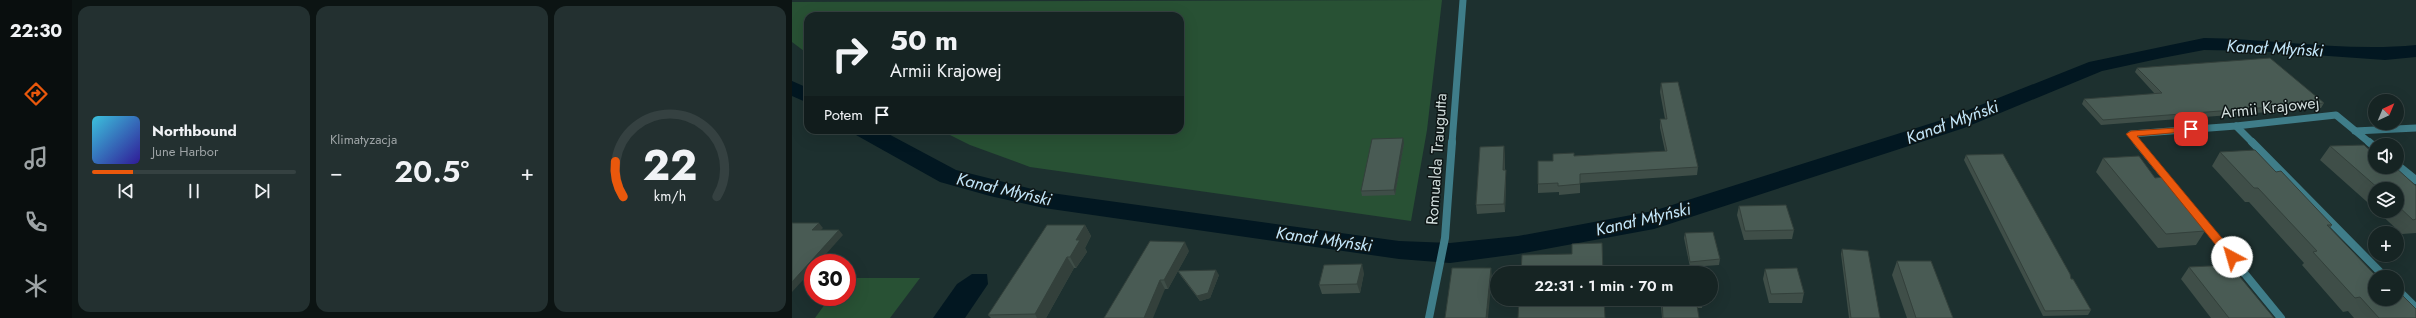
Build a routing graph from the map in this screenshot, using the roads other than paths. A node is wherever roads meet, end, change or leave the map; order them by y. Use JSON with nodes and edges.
{"nodes":[{"id":1,"x":1462,"y":0,"type":"edge"},
{"id":2,"x":2236,"y":126,"type":"junction"},
{"id":3,"x":2416,"y":128,"type":"edge"},
{"id":4,"x":2355,"y":131,"type":"junction"},
{"id":5,"x":2368,"y":141,"type":"edge"},
{"id":6,"x":2404,"y":171,"type":"edge"},
{"id":7,"x":2416,"y":180,"type":"edge"},
{"id":8,"x":2378,"y":270,"type":"edge"},
{"id":9,"x":2404,"y":296,"type":"edge"},
{"id":10,"x":2415,"y":306,"type":"edge"},
{"id":11,"x":1429,"y":318,"type":"edge"},
{"id":12,"x":2281,"y":318,"type":"edge"}],
"edges":[{"from":1,"to":11,"type":"street","name":"Romualda Traugutta"},
{"from":2,"to":4,"type":"street","name":"Armii Krajowej"},
{"from":2,"to":8,"type":"street"},
{"from":2,"to":12,"type":"street","name":"Armii Krajowej"},
{"from":3,"to":4,"type":"street"},
{"from":4,"to":5,"type":"street","name":"Armii Krajowej"},
{"from":6,"to":7,"type":"street"},
{"from":9,"to":10,"type":"street"}]}
